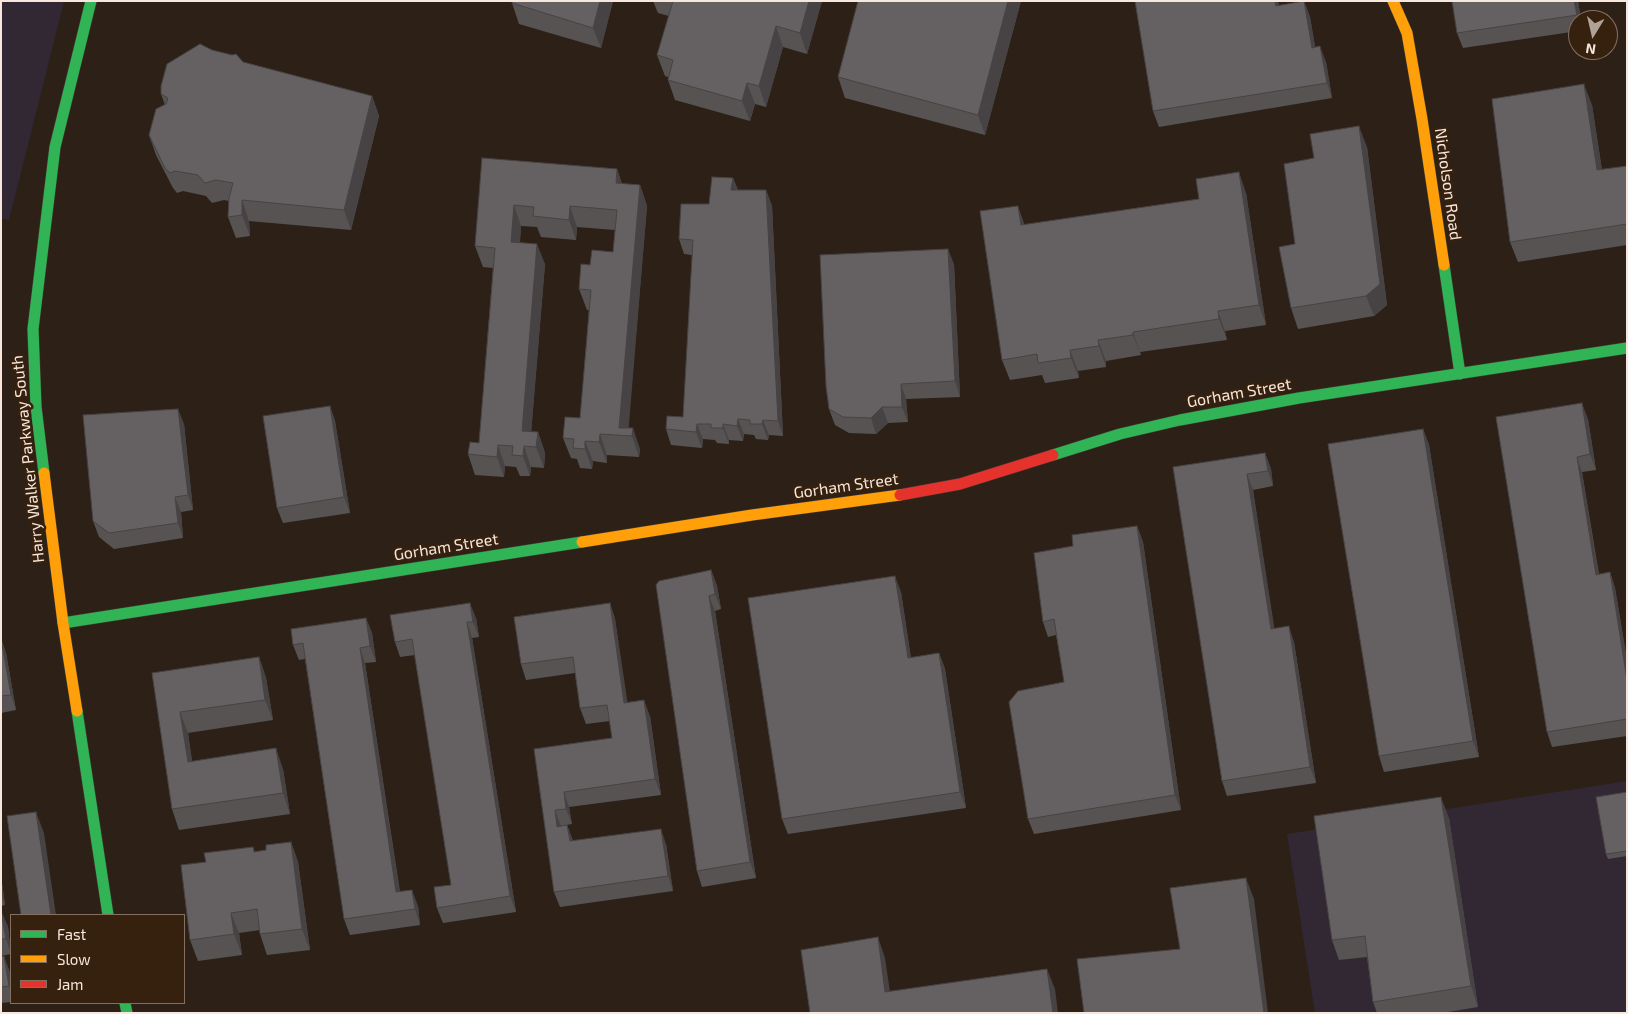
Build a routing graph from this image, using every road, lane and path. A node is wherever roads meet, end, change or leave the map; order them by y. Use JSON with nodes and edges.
{"nodes":[{"id":1,"x":91,"y":1,"type":"edge"},
{"id":2,"x":1393,"y":1,"type":"edge"},
{"id":3,"x":1627,"y":348,"type":"edge"},
{"id":4,"x":1460,"y":374,"type":"junction"},
{"id":5,"x":63,"y":623,"type":"junction"},
{"id":6,"x":108,"y":914,"type":"edge"}],
"edges":[{"from":1,"to":5,"type":"street","name":"Harry Walker Parkway South"},
{"from":2,"to":4,"type":"street","name":"Nicholson Road"},
{"from":3,"to":4,"type":"street","name":"Gorham Street"},
{"from":4,"to":5,"type":"street","name":"Gorham Street"},
{"from":5,"to":6,"type":"street","name":"Harry Walker Parkway South"}]}
